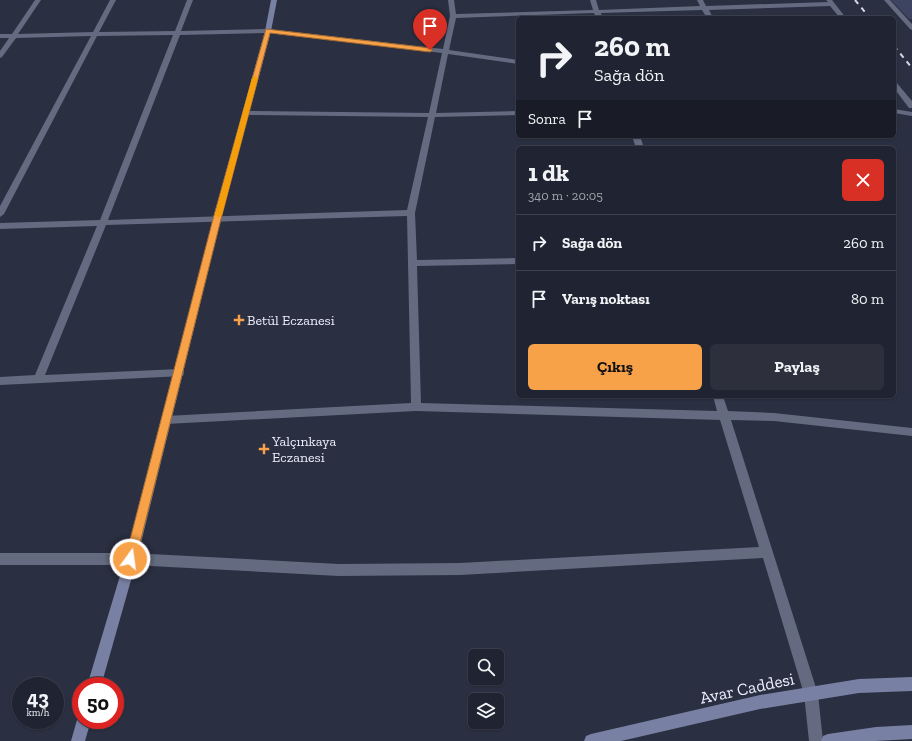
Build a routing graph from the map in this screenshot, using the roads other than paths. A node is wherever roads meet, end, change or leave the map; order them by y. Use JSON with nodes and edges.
{"nodes":[{"id":1,"x":38,"y":0,"type":"edge"},
{"id":2,"x":112,"y":0,"type":"edge"},
{"id":3,"x":190,"y":0,"type":"edge"},
{"id":4,"x":274,"y":0,"type":"edge"},
{"id":5,"x":451,"y":0,"type":"edge"},
{"id":6,"x":593,"y":0,"type":"edge"},
{"id":7,"x":700,"y":0,"type":"edge"},
{"id":8,"x":887,"y":0,"type":"edge"},
{"id":9,"x":831,"y":2,"type":"edge"},
{"id":10,"x":705,"y":9,"type":"junction"},
{"id":11,"x":596,"y":11,"type":"junction"},
{"id":12,"x":453,"y":16,"type":"junction"},
{"id":13,"x":598,"y":16,"type":"edge"},
{"id":14,"x":709,"y":16,"type":"edge"},
{"id":15,"x":842,"y":16,"type":"edge"},
{"id":16,"x":912,"y":28,"type":"edge"},
{"id":17,"x":268,"y":31,"type":"junction"},
{"id":18,"x":178,"y":32,"type":"junction"},
{"id":19,"x":94,"y":34,"type":"junction"},
{"id":20,"x":0,"y":36,"type":"edge"},
{"id":21,"x":14,"y":36,"type":"junction"},
{"id":22,"x":444,"y":51,"type":"junction"},
{"id":23,"x":0,"y":56,"type":"edge"},
{"id":24,"x":516,"y":62,"type":"edge"},
{"id":25,"x":896,"y":86,"type":"edge"},
{"id":26,"x":912,"y":106,"type":"edge"},
{"id":27,"x":896,"y":112,"type":"edge"},
{"id":28,"x":246,"y":113,"type":"junction"},
{"id":29,"x":516,"y":113,"type":"edge"},
{"id":30,"x":912,"y":114,"type":"edge"},
{"id":31,"x":431,"y":115,"type":"junction"},
{"id":32,"x":0,"y":214,"type":"edge"},
{"id":33,"x":412,"y":214,"type":"junction"},
{"id":34,"x":217,"y":219,"type":"junction"},
{"id":35,"x":103,"y":222,"type":"junction"},
{"id":36,"x":0,"y":226,"type":"edge"},
{"id":37,"x":516,"y":260,"type":"edge"},
{"id":38,"x":413,"y":264,"type":"junction"},
{"id":39,"x":179,"y":373,"type":"junction"},
{"id":40,"x":38,"y":380,"type":"junction"},
{"id":41,"x":0,"y":381,"type":"edge"},
{"id":42,"x":719,"y":398,"type":"edge"},
{"id":43,"x":416,"y":407,"type":"junction"},
{"id":44,"x":724,"y":416,"type":"junction"},
{"id":45,"x":166,"y":420,"type":"junction"},
{"id":46,"x":912,"y":432,"type":"edge"},
{"id":47,"x":767,"y":552,"type":"junction"},
{"id":48,"x":0,"y":559,"type":"edge"},
{"id":49,"x":130,"y":559,"type":"junction"},
{"id":50,"x":97,"y":677,"type":"edge"},
{"id":51,"x":912,"y":684,"type":"edge"},
{"id":52,"x":810,"y":694,"type":"junction"},
{"id":53,"x":81,"y":729,"type":"edge"},
{"id":54,"x":912,"y":732,"type":"edge"},
{"id":55,"x":78,"y":741,"type":"edge"},
{"id":56,"x":591,"y":741,"type":"edge"},
{"id":57,"x":816,"y":741,"type":"edge"},
{"id":58,"x":828,"y":741,"type":"edge"}],
"edges":[{"from":1,"to":21,"type":"street"},
{"from":2,"to":19,"type":"street"},
{"from":3,"to":18,"type":"street"},
{"from":4,"to":17,"type":"main road"},
{"from":5,"to":12,"type":"street"},
{"from":6,"to":11,"type":"street"},
{"from":7,"to":10,"type":"street"},
{"from":8,"to":16,"type":"street"},
{"from":9,"to":10,"type":"street"},
{"from":9,"to":15,"type":"street"},
{"from":10,"to":11,"type":"street"},
{"from":10,"to":14,"type":"street"},
{"from":11,"to":12,"type":"street"},
{"from":11,"to":13,"type":"street"},
{"from":12,"to":22,"type":"street"},
{"from":17,"to":18,"type":"street"},
{"from":17,"to":22,"type":"street"},
{"from":17,"to":28,"type":"main road"},
{"from":18,"to":19,"type":"street"},
{"from":18,"to":35,"type":"street"},
{"from":19,"to":21,"type":"street"},
{"from":19,"to":32,"type":"street"},
{"from":20,"to":21,"type":"street"},
{"from":21,"to":23,"type":"street"},
{"from":22,"to":24,"type":"street"},
{"from":22,"to":31,"type":"street"},
{"from":25,"to":26,"type":"street"},
{"from":27,"to":30,"type":"street"},
{"from":28,"to":31,"type":"street"},
{"from":28,"to":34,"type":"main road"},
{"from":29,"to":31,"type":"street"},
{"from":31,"to":33,"type":"street"},
{"from":33,"to":34,"type":"street"},
{"from":33,"to":38,"type":"street"},
{"from":34,"to":35,"type":"street"},
{"from":34,"to":39,"type":"main road"},
{"from":35,"to":36,"type":"street"},
{"from":35,"to":40,"type":"street"},
{"from":37,"to":38,"type":"street"},
{"from":38,"to":43,"type":"street"},
{"from":39,"to":40,"type":"street"},
{"from":39,"to":45,"type":"main road"},
{"from":40,"to":41,"type":"street"},
{"from":42,"to":44,"type":"street"},
{"from":43,"to":44,"type":"street"},
{"from":43,"to":45,"type":"street"},
{"from":44,"to":46,"type":"street"},
{"from":44,"to":47,"type":"street"},
{"from":45,"to":49,"type":"main road"},
{"from":47,"to":49,"type":"street"},
{"from":47,"to":52,"type":"street"},
{"from":48,"to":49,"type":"street"},
{"from":49,"to":50,"type":"main road"},
{"from":51,"to":52,"type":"main road","name":"Avar Caddesi"},
{"from":52,"to":56,"type":"main road","name":"Avar Caddesi"},
{"from":52,"to":57,"type":"street"},
{"from":53,"to":55,"type":"main road"},
{"from":54,"to":58,"type":"main road"}]}
